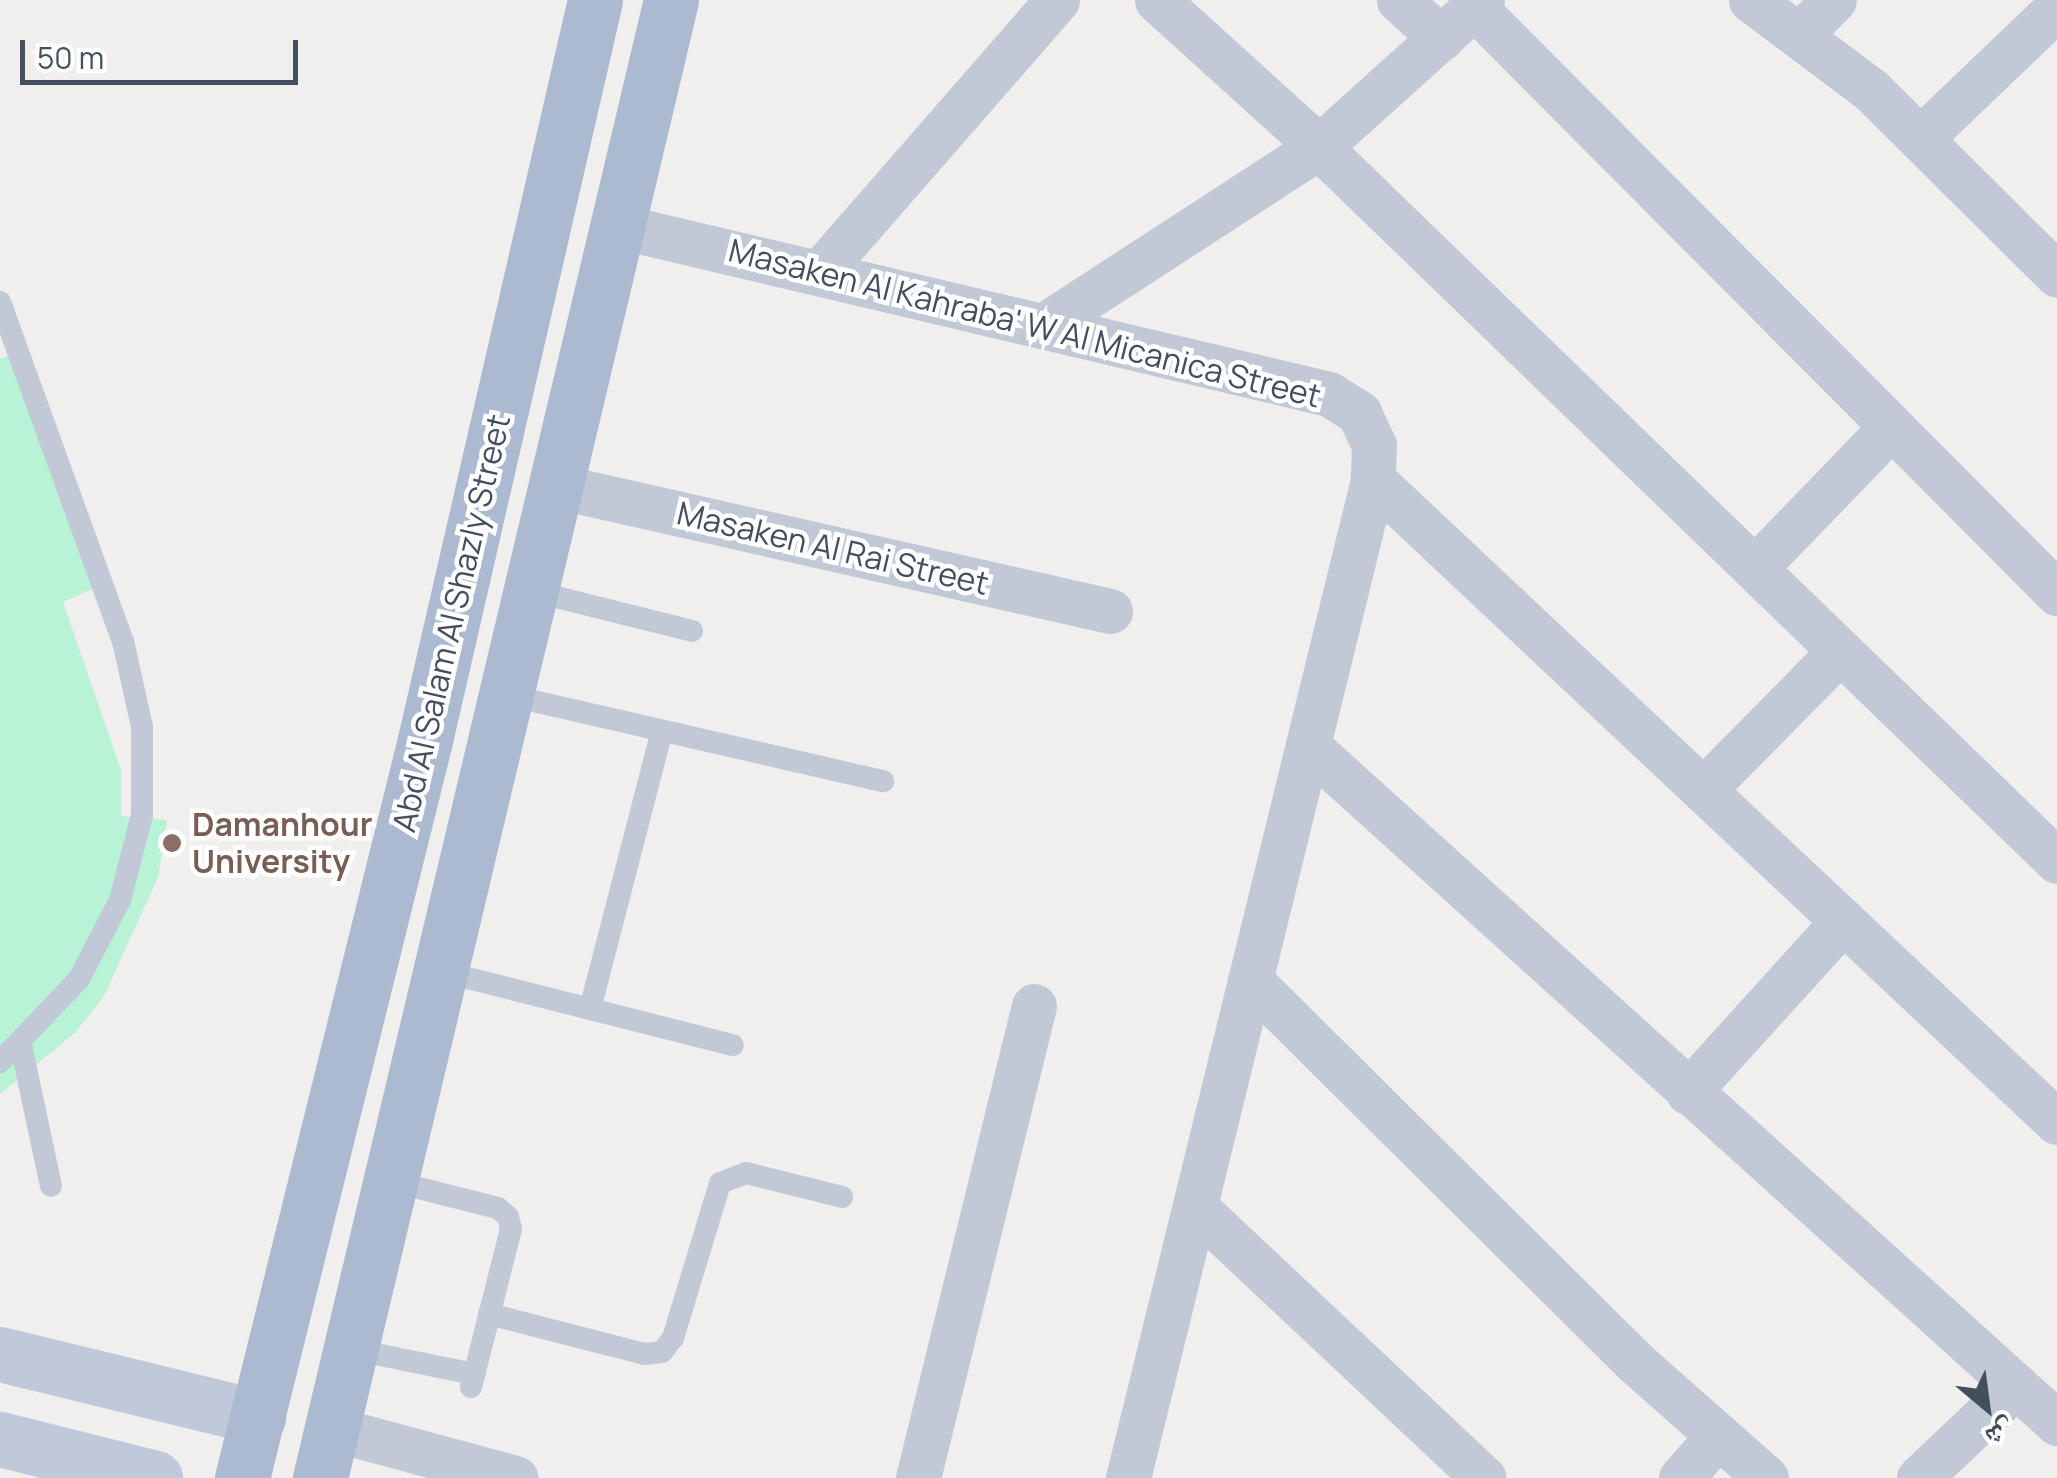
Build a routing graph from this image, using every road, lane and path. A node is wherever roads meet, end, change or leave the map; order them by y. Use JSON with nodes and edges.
{"nodes":[{"id":1,"x":595,"y":0,"type":"edge"},
{"id":2,"x":671,"y":0,"type":"edge"},
{"id":3,"x":1058,"y":0,"type":"edge"},
{"id":4,"x":1158,"y":0,"type":"edge"},
{"id":5,"x":1400,"y":0,"type":"edge"},
{"id":6,"x":1751,"y":0,"type":"edge"},
{"id":7,"x":1834,"y":0,"type":"edge"},
{"id":8,"x":1478,"y":3,"type":"edge"},
{"id":9,"x":2057,"y":8,"type":"edge"},
{"id":10,"x":1802,"y":32,"type":"junction"},
{"id":11,"x":1441,"y":38,"type":"junction"},
{"id":12,"x":1923,"y":136,"type":"junction"},
{"id":13,"x":1319,"y":147,"type":"junction"},
{"id":14,"x":618,"y":226,"type":"junction"},
{"id":15,"x":820,"y":274,"type":"junction"},
{"id":16,"x":2057,"y":275,"type":"edge"},
{"id":17,"x":0,"y":302,"type":"edge"},
{"id":18,"x":1043,"y":326,"type":"junction"},
{"id":19,"x":1890,"y":428,"type":"junction"},
{"id":20,"x":1373,"y":480,"type":"junction"},
{"id":21,"x":556,"y":486,"type":"junction"},
{"id":22,"x":1755,"y":568,"type":"junction"},
{"id":23,"x":2057,"y":593,"type":"edge"},
{"id":24,"x":456,"y":604,"type":"junction"},
{"id":25,"x":528,"y":605,"type":"junction"},
{"id":26,"x":1110,"y":610,"type":"dead end"},
{"id":27,"x":692,"y":631,"type":"dead end"},
{"id":28,"x":1840,"y":651,"type":"junction"},
{"id":29,"x":507,"y":695,"type":"junction"},
{"id":30,"x":662,"y":731,"type":"junction"},
{"id":31,"x":425,"y":740,"type":"junction"},
{"id":32,"x":1308,"y":746,"type":"junction"},
{"id":33,"x":492,"y":756,"type":"junction"},
{"id":34,"x":883,"y":781,"type":"dead end"},
{"id":35,"x":1703,"y":790,"type":"junction"},
{"id":36,"x":2057,"y":861,"type":"edge"},
{"id":37,"x":1843,"y":921,"type":"junction"},
{"id":38,"x":440,"y":972,"type":"junction"},
{"id":39,"x":1250,"y":980,"type":"junction"},
{"id":40,"x":1034,"y":1006,"type":"dead end"},
{"id":41,"x":590,"y":1009,"type":"junction"},
{"id":42,"x":21,"y":1045,"type":"junction"},
{"id":43,"x":732,"y":1045,"type":"dead end"},
{"id":44,"x":0,"y":1062,"type":"edge"},
{"id":45,"x":1688,"y":1092,"type":"junction"},
{"id":46,"x":2057,"y":1122,"type":"edge"},
{"id":47,"x":391,"y":1181,"type":"junction"},
{"id":48,"x":50,"y":1186,"type":"dead end"},
{"id":49,"x":842,"y":1197,"type":"dead end"},
{"id":50,"x":1195,"y":1207,"type":"junction"},
{"id":51,"x":489,"y":1314,"type":"junction"},
{"id":52,"x":351,"y":1349,"type":"junction"},
{"id":53,"x":0,"y":1354,"type":"edge"},
{"id":54,"x":2016,"y":1386,"type":"junction"},
{"id":55,"x":258,"y":1417,"type":"junction"},
{"id":56,"x":2057,"y":1423,"type":"edge"},
{"id":57,"x":1718,"y":1436,"type":"junction"},
{"id":58,"x":0,"y":1438,"type":"edge"},
{"id":59,"x":327,"y":1453,"type":"edge"},
{"id":60,"x":155,"y":1478,"type":"edge"},
{"id":61,"x":242,"y":1478,"type":"edge"},
{"id":62,"x":515,"y":1478,"type":"edge"},
{"id":63,"x":918,"y":1478,"type":"edge"},
{"id":64,"x":1128,"y":1478,"type":"edge"},
{"id":65,"x":1484,"y":1478,"type":"edge"},
{"id":66,"x":1681,"y":1478,"type":"edge"},
{"id":67,"x":1766,"y":1478,"type":"edge"},
{"id":68,"x":1919,"y":1478,"type":"edge"}],
"edges":[{"from":1,"to":24,"type":"main road","name":"Abd Al Salam Al Shazly Street"},
{"from":2,"to":14,"type":"main road"},
{"from":3,"to":15,"type":"street"},
{"from":4,"to":13,"type":"street"},
{"from":5,"to":11,"type":"street"},
{"from":6,"to":10,"type":"street"},
{"from":7,"to":10,"type":"street"},
{"from":8,"to":11,"type":"street"},
{"from":8,"to":19,"type":"street"},
{"from":9,"to":12,"type":"street"},
{"from":10,"to":12,"type":"street"},
{"from":11,"to":13,"type":"street"},
{"from":12,"to":16,"type":"street"},
{"from":13,"to":18,"type":"street"},
{"from":13,"to":22,"type":"street"},
{"from":14,"to":15,"type":"street","name":"Masaken Al Kahraba' W Al Micanica Street"},
{"from":14,"to":21,"type":"main road"},
{"from":15,"to":18,"type":"street","name":"Masaken Al Kahraba' W Al Micanica Street"},
{"from":17,"to":42,"type":"lane"},
{"from":18,"to":20,"type":"street","name":"Masaken Al Kahraba' W Al Micanica Street"},
{"from":19,"to":22,"type":"street"},
{"from":19,"to":23,"type":"street"},
{"from":20,"to":32,"type":"street","name":"Masaken Al Kahraba' W Al Micanica Street"},
{"from":20,"to":35,"type":"street"},
{"from":21,"to":25,"type":"main road"},
{"from":21,"to":26,"type":"street","name":"Masaken Al Rai Street"},
{"from":22,"to":28,"type":"street"},
{"from":24,"to":25,"type":"main road"},
{"from":24,"to":31,"type":"main road","name":"Abd Al Salam Al Shazly Street"},
{"from":25,"to":27,"type":"lane"},
{"from":25,"to":29,"type":"main road"},
{"from":28,"to":35,"type":"street"},
{"from":28,"to":36,"type":"street"},
{"from":29,"to":30,"type":"lane"},
{"from":29,"to":33,"type":"main road"},
{"from":30,"to":34,"type":"lane"},
{"from":30,"to":41,"type":"lane"},
{"from":31,"to":33,"type":"main road"},
{"from":31,"to":55,"type":"main road","name":"Abd Al Salam Al Shazly Street"},
{"from":32,"to":39,"type":"street","name":"Masaken Al Kahraba' W Al Micanica Street"},
{"from":32,"to":45,"type":"street"},
{"from":33,"to":38,"type":"main road"},
{"from":35,"to":37,"type":"street"},
{"from":37,"to":45,"type":"street"},
{"from":37,"to":46,"type":"street"},
{"from":38,"to":41,"type":"lane"},
{"from":38,"to":47,"type":"main road"},
{"from":39,"to":50,"type":"street","name":"Masaken Al Kahraba' W Al Micanica Street"},
{"from":39,"to":57,"type":"street"},
{"from":40,"to":63,"type":"street"},
{"from":41,"to":43,"type":"lane"},
{"from":42,"to":44,"type":"lane"},
{"from":42,"to":48,"type":"lane"},
{"from":45,"to":54,"type":"street"},
{"from":47,"to":51,"type":"lane"},
{"from":47,"to":52,"type":"main road"},
{"from":49,"to":51,"type":"lane"},
{"from":50,"to":64,"type":"street","name":"Masaken Al Kahraba' W Al Micanica Street"},
{"from":50,"to":65,"type":"street"},
{"from":51,"to":52,"type":"lane"},
{"from":52,"to":59,"type":"main road"},
{"from":53,"to":55,"type":"main road"},
{"from":54,"to":56,"type":"street"},
{"from":54,"to":68,"type":"street"},
{"from":55,"to":61,"type":"main road","name":"Abd Al Salam Al Shazly Street"},
{"from":57,"to":66,"type":"street"},
{"from":57,"to":67,"type":"street"},
{"from":58,"to":60,"type":"main road"},
{"from":59,"to":62,"type":"street"}]}
